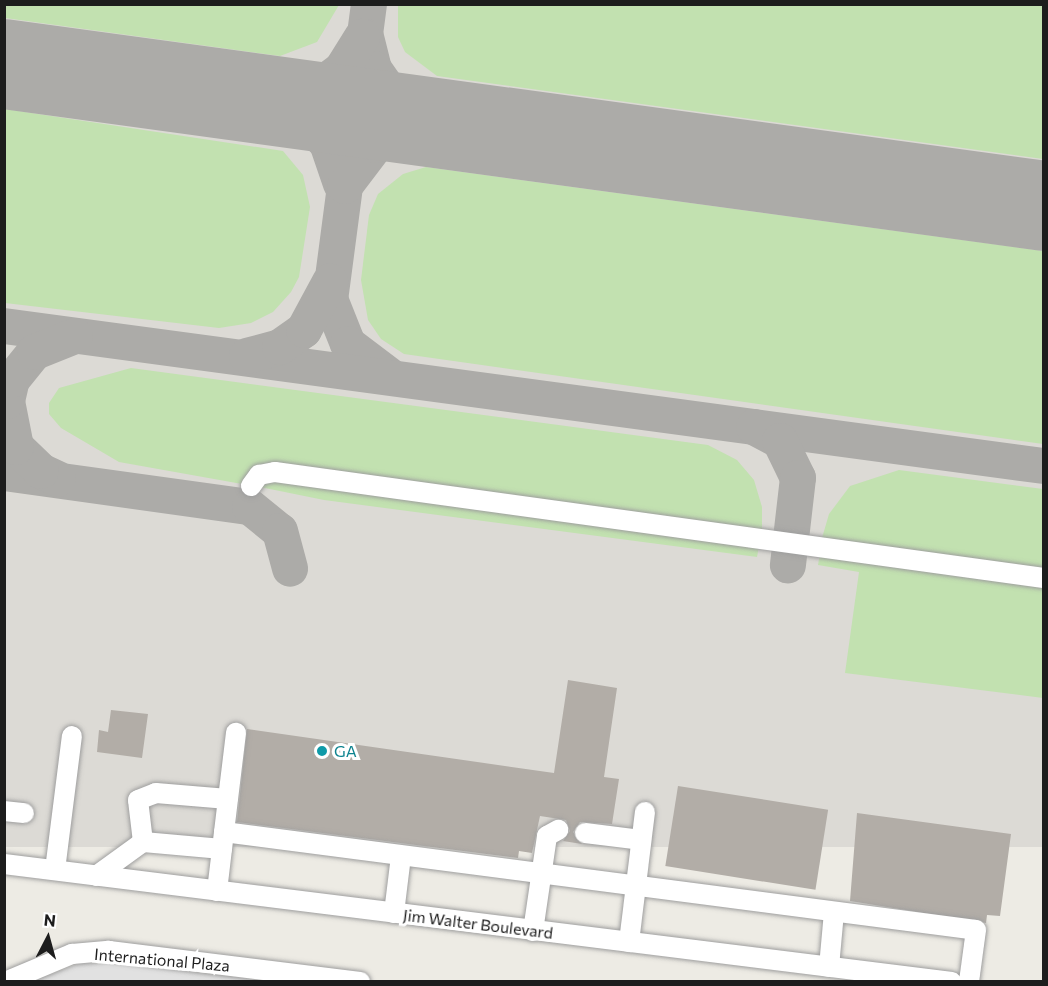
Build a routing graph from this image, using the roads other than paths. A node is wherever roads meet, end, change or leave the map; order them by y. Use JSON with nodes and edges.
{"nodes":[{"id":1,"x":251,"y":486,"type":"dead end"},
{"id":2,"x":1044,"y":578,"type":"edge"},
{"id":3,"x":236,"y":733,"type":"dead end"},
{"id":4,"x":72,"y":736,"type":"dead end"},
{"id":5,"x":228,"y":799,"type":"junction"},
{"id":6,"x":4,"y":811,"type":"edge"},
{"id":7,"x":645,"y":812,"type":"dead end"},
{"id":8,"x":24,"y":813,"type":"dead end"},
{"id":9,"x":558,"y":830,"type":"dead end"},
{"id":10,"x":585,"y":833,"type":"dead end"},
{"id":11,"x":641,"y":840,"type":"junction"},
{"id":12,"x":223,"y":841,"type":"junction"},
{"id":13,"x":143,"y":842,"type":"junction"},
{"id":14,"x":401,"y":856,"type":"junction"},
{"id":15,"x":4,"y":864,"type":"edge"},
{"id":16,"x":55,"y":870,"type":"junction"},
{"id":17,"x":541,"y":874,"type":"junction"},
{"id":18,"x":96,"y":876,"type":"junction"},
{"id":19,"x":635,"y":885,"type":"junction"},
{"id":20,"x":217,"y":891,"type":"junction"},
{"id":21,"x":834,"y":912,"type":"junction"},
{"id":22,"x":394,"y":913,"type":"junction"},
{"id":23,"x":533,"y":931,"type":"junction"},
{"id":24,"x":629,"y":942,"type":"junction"},
{"id":25,"x":828,"y":967,"type":"junction"},
{"id":26,"x":5,"y":981,"type":"edge"},
{"id":27,"x":360,"y":981,"type":"edge"},
{"id":28,"x":952,"y":981,"type":"edge"},
{"id":29,"x":969,"y":981,"type":"edge"}],
"edges":[{"from":1,"to":2,"type":"street"},
{"from":3,"to":5,"type":"street"},
{"from":4,"to":16,"type":"street"},
{"from":5,"to":12,"type":"street"},
{"from":5,"to":13,"type":"street"},
{"from":6,"to":8,"type":"street"},
{"from":7,"to":11,"type":"street"},
{"from":9,"to":17,"type":"street"},
{"from":10,"to":11,"type":"street"},
{"from":11,"to":19,"type":"street"},
{"from":12,"to":13,"type":"street"},
{"from":12,"to":14,"type":"street"},
{"from":12,"to":20,"type":"street"},
{"from":13,"to":18,"type":"street"},
{"from":14,"to":17,"type":"street"},
{"from":14,"to":22,"type":"street"},
{"from":15,"to":16,"type":"street","name":"Jim Walter Boulevard"},
{"from":16,"to":18,"type":"street","name":"Jim Walter Boulevard"},
{"from":17,"to":19,"type":"street"},
{"from":17,"to":23,"type":"street"},
{"from":18,"to":20,"type":"street","name":"Jim Walter Boulevard"},
{"from":19,"to":21,"type":"street"},
{"from":19,"to":24,"type":"street"},
{"from":20,"to":22,"type":"street","name":"Jim Walter Boulevard"},
{"from":21,"to":25,"type":"street"},
{"from":21,"to":29,"type":"street"},
{"from":22,"to":23,"type":"street","name":"Jim Walter Boulevard"},
{"from":23,"to":24,"type":"street","name":"Jim Walter Boulevard"},
{"from":24,"to":25,"type":"street","name":"Jim Walter Boulevard"},
{"from":25,"to":28,"type":"street","name":"Jim Walter Boulevard"},
{"from":26,"to":27,"type":"street","name":"International Plaza"}]}
